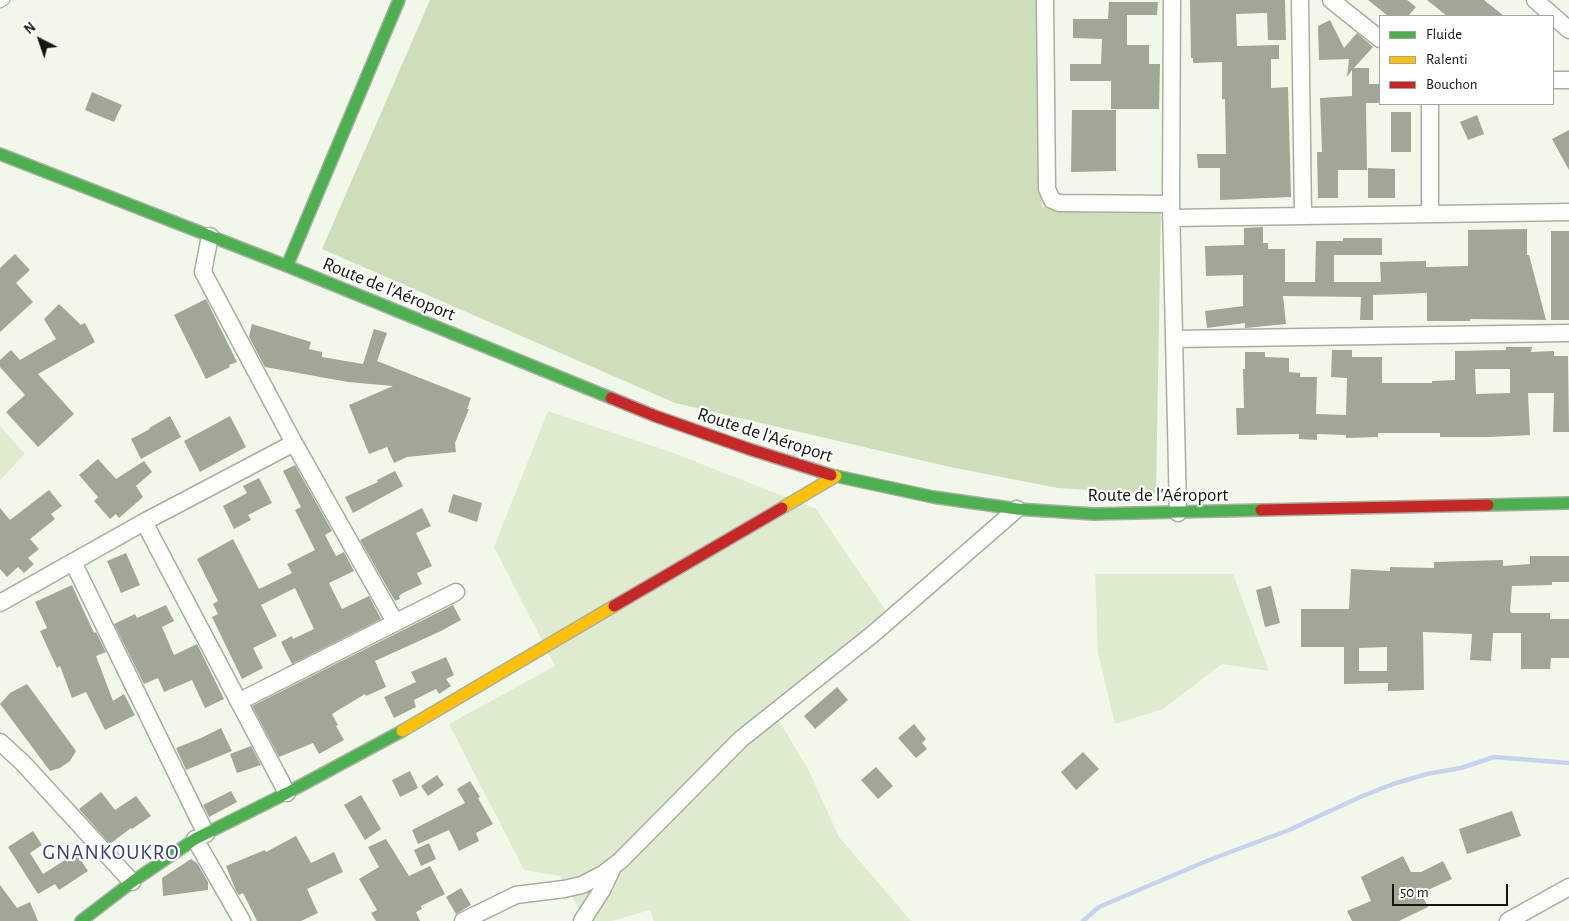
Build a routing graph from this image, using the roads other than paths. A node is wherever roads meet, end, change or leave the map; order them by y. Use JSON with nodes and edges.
{"nodes":[{"id":1,"x":5,"y":0,"type":"edge"},
{"id":2,"x":399,"y":0,"type":"edge"},
{"id":3,"x":1045,"y":0,"type":"edge"},
{"id":4,"x":1172,"y":0,"type":"edge"},
{"id":5,"x":1300,"y":0,"type":"edge"},
{"id":6,"x":1331,"y":0,"type":"edge"},
{"id":7,"x":1534,"y":0,"type":"edge"},
{"id":8,"x":0,"y":3,"type":"edge"},
{"id":9,"x":1552,"y":15,"type":"edge"},
{"id":10,"x":1554,"y":17,"type":"edge"},
{"id":11,"x":1569,"y":30,"type":"edge"},
{"id":12,"x":1379,"y":39,"type":"edge"},
{"id":13,"x":1554,"y":80,"type":"edge"},
{"id":14,"x":1569,"y":80,"type":"edge"},
{"id":15,"x":1430,"y":105,"type":"edge"},
{"id":16,"x":0,"y":154,"type":"edge"},
{"id":17,"x":1171,"y":211,"type":"junction"},
{"id":18,"x":1569,"y":212,"type":"edge"},
{"id":19,"x":1430,"y":213,"type":"junction"},
{"id":20,"x":1303,"y":215,"type":"junction"},
{"id":21,"x":210,"y":236,"type":"junction"},
{"id":22,"x":287,"y":266,"type":"junction"},
{"id":23,"x":1569,"y":333,"type":"edge"},
{"id":24,"x":1174,"y":339,"type":"junction"},
{"id":25,"x":294,"y":443,"type":"junction"},
{"id":26,"x":836,"y":476,"type":"junction"},
{"id":27,"x":1569,"y":503,"type":"edge"},
{"id":28,"x":1016,"y":509,"type":"junction"},
{"id":29,"x":1178,"y":513,"type":"junction"},
{"id":30,"x":144,"y":522,"type":"junction"},
{"id":31,"x":73,"y":562,"type":"junction"},
{"id":32,"x":456,"y":592,"type":"dead end"},
{"id":33,"x":0,"y":603,"type":"edge"},
{"id":34,"x":395,"y":622,"type":"junction"},
{"id":35,"x":240,"y":701,"type":"junction"},
{"id":36,"x":0,"y":742,"type":"edge"},
{"id":37,"x":287,"y":793,"type":"junction"},
{"id":38,"x":201,"y":836,"type":"junction"},
{"id":39,"x":613,"y":866,"type":"junction"},
{"id":40,"x":132,"y":882,"type":"junction"},
{"id":41,"x":1569,"y":887,"type":"edge"},
{"id":42,"x":81,"y":921,"type":"edge"},
{"id":43,"x":242,"y":921,"type":"edge"},
{"id":44,"x":463,"y":921,"type":"edge"},
{"id":45,"x":582,"y":921,"type":"edge"},
{"id":46,"x":1508,"y":921,"type":"edge"}],
"edges":[{"from":1,"to":8,"type":"lane"},
{"from":2,"to":22,"type":"main road"},
{"from":3,"to":17,"type":"street"},
{"from":4,"to":17,"type":"street"},
{"from":5,"to":20,"type":"street"},
{"from":6,"to":12,"type":"street"},
{"from":7,"to":9,"type":"street"},
{"from":10,"to":11,"type":"street"},
{"from":13,"to":14,"type":"street"},
{"from":15,"to":19,"type":"street"},
{"from":16,"to":21,"type":"main road","name":"Route de l'Aéroport"},
{"from":17,"to":20,"type":"street"},
{"from":17,"to":24,"type":"street"},
{"from":18,"to":19,"type":"street"},
{"from":19,"to":20,"type":"street"},
{"from":21,"to":22,"type":"main road","name":"Route de l'Aéroport"},
{"from":21,"to":25,"type":"street"},
{"from":22,"to":26,"type":"main road","name":"Route de l'Aéroport"},
{"from":23,"to":24,"type":"street"},
{"from":24,"to":29,"type":"street"},
{"from":25,"to":30,"type":"street"},
{"from":25,"to":34,"type":"street"},
{"from":26,"to":28,"type":"main road","name":"Route de l'Aéroport"},
{"from":26,"to":37,"type":"main road"},
{"from":27,"to":29,"type":"main road","name":"Route de l'Aéroport"},
{"from":28,"to":29,"type":"main road","name":"Route de l'Aéroport"},
{"from":28,"to":39,"type":"street"},
{"from":30,"to":31,"type":"street"},
{"from":30,"to":35,"type":"street"},
{"from":31,"to":33,"type":"street"},
{"from":31,"to":38,"type":"street"},
{"from":32,"to":34,"type":"street"},
{"from":34,"to":35,"type":"street"},
{"from":35,"to":37,"type":"street"},
{"from":36,"to":40,"type":"street"},
{"from":37,"to":38,"type":"main road"},
{"from":38,"to":40,"type":"main road"},
{"from":38,"to":43,"type":"street"},
{"from":39,"to":44,"type":"street"},
{"from":39,"to":45,"type":"street"},
{"from":40,"to":42,"type":"main road"},
{"from":41,"to":46,"type":"street"}]}
